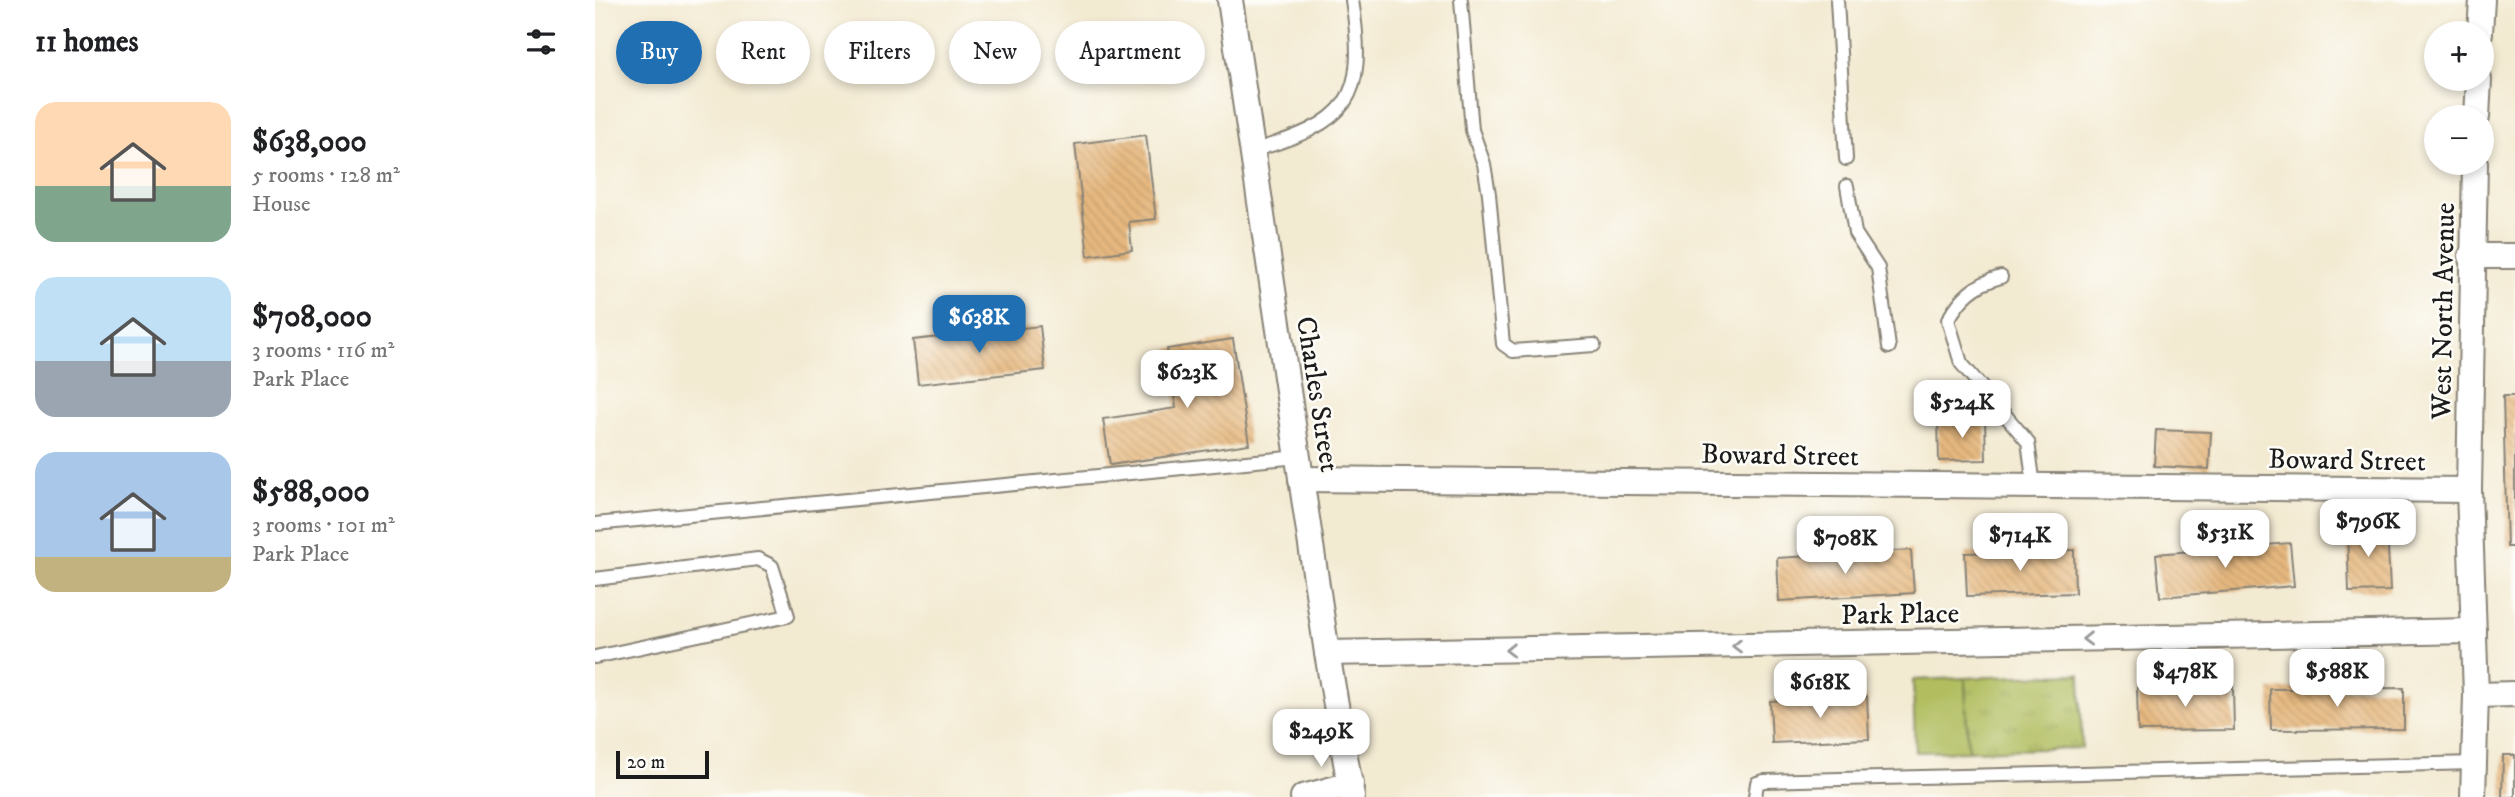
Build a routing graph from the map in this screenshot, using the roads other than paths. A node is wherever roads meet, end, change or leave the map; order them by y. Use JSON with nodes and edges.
{"nodes":[{"id":1,"x":1230,"y":0,"type":"edge"},
{"id":2,"x":1352,"y":0,"type":"edge"},
{"id":3,"x":1461,"y":0,"type":"edge"},
{"id":4,"x":1837,"y":0,"type":"edge"},
{"id":5,"x":2482,"y":0,"type":"edge"},
{"id":6,"x":2481,"y":21,"type":"edge"},
{"id":7,"x":1252,"y":151,"type":"junction"},
{"id":8,"x":1846,"y":159,"type":"dead end"},
{"id":9,"x":2474,"y":175,"type":"edge"},
{"id":10,"x":1847,"y":186,"type":"dead end"},
{"id":11,"x":2471,"y":256,"type":"junction"},
{"id":12,"x":2515,"y":256,"type":"edge"},
{"id":13,"x":2001,"y":277,"type":"dead end"},
{"id":14,"x":1594,"y":345,"type":"dead end"},
{"id":15,"x":1889,"y":347,"type":"dead end"},
{"id":16,"x":1299,"y":468,"type":"junction"},
{"id":17,"x":2034,"y":486,"type":"junction"},
{"id":18,"x":2469,"y":490,"type":"junction"},
{"id":19,"x":595,"y":524,"type":"edge"},
{"id":20,"x":595,"y":579,"type":"edge"},
{"id":21,"x":2474,"y":631,"type":"junction"},
{"id":22,"x":1327,"y":653,"type":"junction"},
{"id":23,"x":595,"y":657,"type":"edge"},
{"id":24,"x":2515,"y":694,"type":"edge"},
{"id":25,"x":2476,"y":695,"type":"junction"},
{"id":26,"x":2475,"y":763,"type":"junction"},
{"id":27,"x":1352,"y":791,"type":"edge"},
{"id":28,"x":1303,"y":797,"type":"edge"},
{"id":29,"x":1755,"y":797,"type":"edge"},
{"id":30,"x":2473,"y":797,"type":"edge"}],
"edges":[{"from":1,"to":7,"type":"street","name":"Charles Street"},
{"from":2,"to":7,"type":"lane"},
{"from":3,"to":14,"type":"lane"},
{"from":4,"to":8,"type":"lane"},
{"from":5,"to":6,"type":"street"},
{"from":7,"to":16,"type":"street","name":"Charles Street"},
{"from":9,"to":11,"type":"street","name":"West North Avenue"},
{"from":10,"to":15,"type":"lane"},
{"from":11,"to":12,"type":"street"},
{"from":11,"to":18,"type":"street","name":"West North Avenue"},
{"from":13,"to":17,"type":"lane"},
{"from":16,"to":17,"type":"street","name":"Boward Street"},
{"from":16,"to":19,"type":"lane"},
{"from":16,"to":22,"type":"street","name":"Charles Street"},
{"from":17,"to":18,"type":"street","name":"Boward Street"},
{"from":18,"to":21,"type":"street","name":"West North Avenue"},
{"from":20,"to":23,"type":"lane"},
{"from":21,"to":22,"type":"street","name":"Park Place","one_way":true},
{"from":21,"to":25,"type":"street","name":"West North Avenue"},
{"from":22,"to":27,"type":"street","name":"Charles Street"},
{"from":24,"to":25,"type":"street"},
{"from":25,"to":26,"type":"street","name":"West North Avenue"},
{"from":26,"to":29,"type":"lane"},
{"from":26,"to":30,"type":"street","name":"West North Avenue"},
{"from":27,"to":28,"type":"street"}]}
